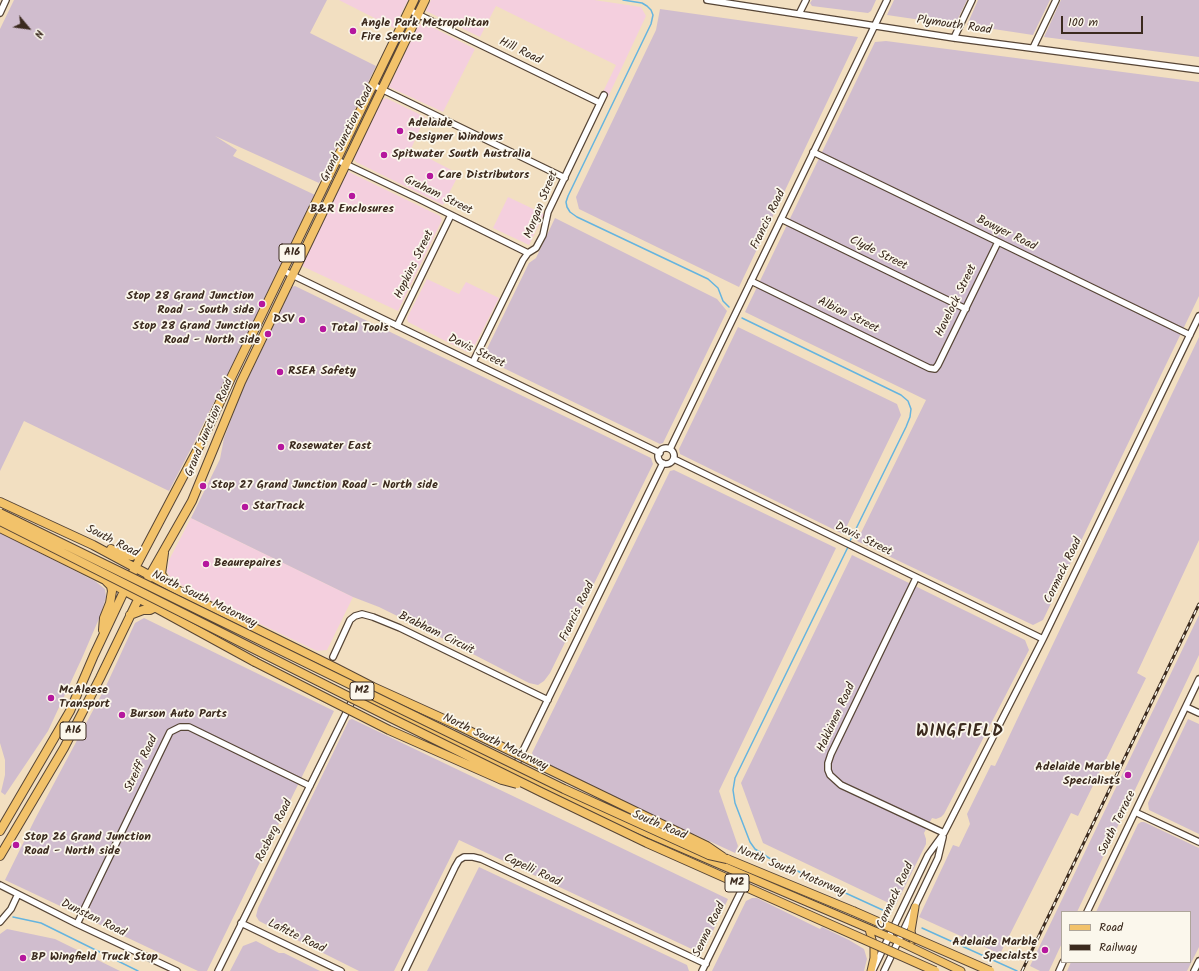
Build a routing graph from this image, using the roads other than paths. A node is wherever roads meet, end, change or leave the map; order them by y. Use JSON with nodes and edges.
{"nodes":[{"id":1,"x":6,"y":0,"type":"edge"},
{"id":2,"x":414,"y":0,"type":"edge"},
{"id":3,"x":425,"y":0,"type":"edge"},
{"id":4,"x":707,"y":0,"type":"edge"},
{"id":5,"x":806,"y":0,"type":"edge"},
{"id":6,"x":887,"y":0,"type":"edge"},
{"id":7,"x":972,"y":0,"type":"edge"},
{"id":8,"x":1056,"y":0,"type":"edge"},
{"id":9,"x":409,"y":10,"type":"junction"},
{"id":10,"x":0,"y":13,"type":"edge"},
{"id":11,"x":418,"y":14,"type":"junction"},
{"id":12,"x":799,"y":14,"type":"junction"},
{"id":13,"x":874,"y":26,"type":"junction"},
{"id":14,"x":954,"y":38,"type":"junction"},
{"id":15,"x":1033,"y":48,"type":"junction"},
{"id":16,"x":1199,"y":70,"type":"edge"},
{"id":17,"x":373,"y":85,"type":"junction"},
{"id":18,"x":382,"y":89,"type":"junction"},
{"id":19,"x":604,"y":95,"type":"dead end"},
{"id":20,"x":600,"y":103,"type":"junction"},
{"id":21,"x":813,"y":152,"type":"junction"},
{"id":22,"x":337,"y":160,"type":"junction"},
{"id":23,"x":346,"y":165,"type":"junction"},
{"id":24,"x":565,"y":178,"type":"junction"},
{"id":25,"x":452,"y":215,"type":"junction"},
{"id":26,"x":781,"y":219,"type":"junction"},
{"id":27,"x":998,"y":242,"type":"junction"},
{"id":28,"x":528,"y":253,"type":"junction"},
{"id":29,"x":284,"y":270,"type":"junction"},
{"id":30,"x":293,"y":275,"type":"junction"},
{"id":31,"x":751,"y":281,"type":"junction"},
{"id":32,"x":966,"y":308,"type":"junction"},
{"id":33,"x":1199,"y":316,"type":"edge"},
{"id":34,"x":397,"y":326,"type":"junction"},
{"id":35,"x":1190,"y":335,"type":"junction"},
{"id":36,"x":473,"y":362,"type":"junction"},
{"id":37,"x":935,"y":369,"type":"joint"},
{"id":38,"x":670,"y":450,"type":"junction"},
{"id":39,"x":660,"y":453,"type":"junction"},
{"id":40,"x":674,"y":459,"type":"junction"},
{"id":41,"x":663,"y":463,"type":"junction"},
{"id":42,"x":0,"y":502,"type":"edge"},
{"id":43,"x":0,"y":513,"type":"edge"},
{"id":44,"x":0,"y":521,"type":"edge"},
{"id":45,"x":0,"y":528,"type":"edge"},
{"id":46,"x":93,"y":545,"type":"junction"},
{"id":47,"x":165,"y":549,"type":"junction"},
{"id":48,"x":142,"y":553,"type":"junction"},
{"id":49,"x":114,"y":556,"type":"junction"},
{"id":50,"x":135,"y":568,"type":"junction"},
{"id":51,"x":150,"y":575,"type":"junction"},
{"id":52,"x":916,"y":578,"type":"junction"},
{"id":53,"x":105,"y":580,"type":"junction"},
{"id":54,"x":173,"y":588,"type":"junction"},
{"id":55,"x":124,"y":591,"type":"junction"},
{"id":56,"x":138,"y":598,"type":"junction"},
{"id":57,"x":156,"y":607,"type":"junction"},
{"id":58,"x":130,"y":615,"type":"junction"},
{"id":59,"x":102,"y":637,"type":"junction"},
{"id":60,"x":1043,"y":640,"type":"junction"},
{"id":61,"x":333,"y":657,"type":"junction"},
{"id":62,"x":320,"y":660,"type":"junction"},
{"id":63,"x":336,"y":668,"type":"junction"},
{"id":64,"x":1199,"y":679,"type":"edge"},
{"id":65,"x":548,"y":700,"type":"junction"},
{"id":66,"x":352,"y":701,"type":"joint"},
{"id":67,"x":1186,"y":707,"type":"junction"},
{"id":68,"x":1199,"y":713,"type":"edge"},
{"id":69,"x":513,"y":770,"type":"junction"},
{"id":70,"x":310,"y":786,"type":"junction"},
{"id":71,"x":541,"y":792,"type":"junction"},
{"id":72,"x":1135,"y":812,"type":"junction"},
{"id":73,"x":0,"y":831,"type":"edge"},
{"id":74,"x":944,"y":833,"type":"junction"},
{"id":75,"x":1199,"y":842,"type":"edge"},
{"id":76,"x":0,"y":856,"type":"edge"},
{"id":77,"x":727,"y":859,"type":"junction"},
{"id":78,"x":748,"y":877,"type":"junction"},
{"id":79,"x":0,"y":885,"type":"edge"},
{"id":80,"x":18,"y":894,"type":"junction"},
{"id":81,"x":915,"y":907,"type":"junction"},
{"id":82,"x":1087,"y":911,"type":"edge"},
{"id":83,"x":0,"y":922,"type":"edge"},
{"id":84,"x":241,"y":923,"type":"junction"},
{"id":85,"x":77,"y":924,"type":"junction"},
{"id":86,"x":869,"y":929,"type":"junction"},
{"id":87,"x":889,"y":937,"type":"junction"},
{"id":88,"x":898,"y":941,"type":"junction"},
{"id":89,"x":915,"y":949,"type":"junction"},
{"id":90,"x":1199,"y":961,"type":"edge"},
{"id":91,"x":706,"y":964,"type":"junction"},
{"id":92,"x":177,"y":971,"type":"edge"},
{"id":93,"x":218,"y":971,"type":"edge"},
{"id":94,"x":341,"y":971,"type":"edge"},
{"id":95,"x":404,"y":971,"type":"edge"},
{"id":96,"x":702,"y":971,"type":"edge"},
{"id":97,"x":872,"y":971,"type":"edge"},
{"id":98,"x":884,"y":971,"type":"edge"},
{"id":99,"x":935,"y":971,"type":"edge"},
{"id":100,"x":962,"y":971,"type":"edge"},
{"id":101,"x":990,"y":971,"type":"edge"},
{"id":102,"x":1194,"y":971,"type":"edge"}],
"edges":[{"from":1,"to":10,"type":"street"},
{"from":2,"to":9,"type":"highway","name":"Grand Junction Road","number":"A16"},
{"from":3,"to":11,"type":"highway","name":"Grand Junction Road","number":"A16"},
{"from":4,"to":12,"type":"street","name":"Plymouth Road"},
{"from":5,"to":12,"type":"street"},
{"from":6,"to":13,"type":"street","name":"Francis Road"},
{"from":7,"to":14,"type":"street"},
{"from":8,"to":15,"type":"street"},
{"from":9,"to":11,"type":"street","name":"Hill Road"},
{"from":9,"to":17,"type":"highway","name":"Grand Junction Road","number":"A16"},
{"from":11,"to":18,"type":"highway","name":"Grand Junction Road","number":"A16"},
{"from":11,"to":20,"type":"street","name":"Hill Road"},
{"from":12,"to":13,"type":"street","name":"Plymouth Road"},
{"from":13,"to":14,"type":"street","name":"Plymouth Road"},
{"from":13,"to":21,"type":"street","name":"Francis Road"},
{"from":14,"to":15,"type":"street","name":"Plymouth Road"},
{"from":15,"to":16,"type":"street","name":"Plymouth Road"},
{"from":17,"to":18,"type":"street"},
{"from":17,"to":22,"type":"highway","name":"Grand Junction Road","number":"A16"},
{"from":18,"to":23,"type":"highway","name":"Grand Junction Road","number":"A16"},
{"from":18,"to":24,"type":"street"},
{"from":19,"to":20,"type":"street","name":"Morgan Street"},
{"from":20,"to":24,"type":"street","name":"Morgan Street"},
{"from":21,"to":26,"type":"street","name":"Francis Road"},
{"from":21,"to":27,"type":"street","name":"Bowyer Road"},
{"from":22,"to":23,"type":"street","name":"Graham Street"},
{"from":22,"to":29,"type":"highway","name":"Grand Junction Road","number":"A16"},
{"from":23,"to":25,"type":"street","name":"Graham Street"},
{"from":23,"to":30,"type":"highway","name":"Grand Junction Road","number":"A16"},
{"from":24,"to":28,"type":"street","name":"Morgan Street"},
{"from":25,"to":28,"type":"street","name":"Graham Street"},
{"from":25,"to":34,"type":"street","name":"Hopkins Street"},
{"from":26,"to":31,"type":"street","name":"Francis Road"},
{"from":26,"to":32,"type":"street","name":"Clyde Street"},
{"from":27,"to":32,"type":"street","name":"Havelock Street"},
{"from":27,"to":35,"type":"street","name":"Bowyer Road"},
{"from":28,"to":36,"type":"street","name":"Morgan Street"},
{"from":29,"to":30,"type":"street","name":"Davis Street"},
{"from":29,"to":48,"type":"highway","name":"Grand Junction Road","number":"A16"},
{"from":30,"to":34,"type":"street","name":"Davis Street"},
{"from":30,"to":47,"type":"highway","name":"Grand Junction Road","number":"A16"},
{"from":31,"to":37,"type":"street","name":"Albion Street"},
{"from":31,"to":38,"type":"street","name":"Francis Road"},
{"from":32,"to":37,"type":"street","name":"Havelock Street"},
{"from":33,"to":35,"type":"street","name":"Cormack Road"},
{"from":34,"to":36,"type":"street","name":"Davis Street"},
{"from":35,"to":60,"type":"street","name":"Cormack Road"},
{"from":36,"to":39,"type":"street","name":"Davis Street"},
{"from":38,"to":39,"type":"street"},
{"from":38,"to":40,"type":"street"},
{"from":39,"to":41,"type":"street"},
{"from":40,"to":41,"type":"street"},
{"from":40,"to":52,"type":"street","name":"Davis Street"},
{"from":41,"to":65,"type":"street","name":"Francis Road"},
{"from":42,"to":46,"type":"highway","name":"South Road"},
{"from":43,"to":77,"type":"highway","name":"North South Motorway","number":"M2","bridge":true},
{"from":44,"to":71,"type":"highway","name":"North South Motorway","number":"M2","bridge":true},
{"from":45,"to":53,"type":"highway"},
{"from":46,"to":48,"type":"highway"},
{"from":46,"to":49,"type":"highway","name":"South Road"},
{"from":47,"to":51,"type":"highway","name":"Grand Junction Road","number":"A16"},
{"from":47,"to":54,"type":"highway"},
{"from":48,"to":50,"type":"highway","name":"Grand Junction Road","number":"A16"},
{"from":49,"to":50,"type":"highway","name":"South Road"},
{"from":49,"to":53,"type":"highway"},
{"from":50,"to":51,"type":"highway","name":"South Road"},
{"from":50,"to":55,"type":"highway","name":"Grand Junction Road","number":"A16"},
{"from":51,"to":54,"type":"highway","name":"South Road"},
{"from":51,"to":56,"type":"highway","name":"Grand Junction Road","number":"A16"},
{"from":52,"to":60,"type":"street","name":"Davis Street"},
{"from":52,"to":74,"type":"street","name":"Hakkinen Road"},
{"from":53,"to":55,"type":"highway"},
{"from":53,"to":59,"type":"highway"},
{"from":54,"to":62,"type":"highway","name":"South Road"},
{"from":55,"to":56,"type":"highway"},
{"from":55,"to":59,"type":"highway","name":"Grand Junction Road","number":"A16"},
{"from":56,"to":57,"type":"highway"},
{"from":56,"to":58,"type":"highway","name":"Grand Junction Road","number":"A16"},
{"from":57,"to":58,"type":"highway"},
{"from":57,"to":71,"type":"highway","bridge":true},
{"from":58,"to":76,"type":"highway","name":"Grand Junction Road","number":"A16"},
{"from":59,"to":73,"type":"highway","name":"Grand Junction Road","number":"A16"},
{"from":60,"to":74,"type":"street","name":"Cormack Road"},
{"from":61,"to":62,"type":"street"},
{"from":61,"to":63,"type":"street"},
{"from":61,"to":65,"type":"street","name":"Brabham Circuit"},
{"from":62,"to":63,"type":"highway","name":"South Road"},
{"from":63,"to":77,"type":"highway","name":"South Road","bridge":true},
{"from":64,"to":67,"type":"street","name":"South Terrace"},
{"from":65,"to":69,"type":"street","name":"Francis Road"},
{"from":66,"to":69,"type":"main road","name":"South Road"},
{"from":66,"to":70,"type":"street","name":"Rosberg Road"},
{"from":67,"to":68,"type":"street"},
{"from":67,"to":72,"type":"street","name":"South Terrace"},
{"from":69,"to":78,"type":"main road","name":"South Road"},
{"from":70,"to":84,"type":"street","name":"Rosberg Road"},
{"from":70,"to":85,"type":"street","name":"Streiff Road"},
{"from":71,"to":99,"type":"highway","name":"North South Motorway","number":"M2","bridge":true},
{"from":72,"to":75,"type":"street"},
{"from":72,"to":82,"type":"street","name":"South Terrace"},
{"from":74,"to":81,"type":"street","name":"Cormack Road"},
{"from":74,"to":87,"type":"street","name":"Cormack Road"},
{"from":77,"to":101,"type":"highway","name":"North South Motorway","number":"M2","bridge":true},
{"from":78,"to":86,"type":"main road","name":"South Road"},
{"from":78,"to":91,"type":"street","name":"Senna Road"},
{"from":79,"to":80,"type":"street","name":"Dunstan Road"},
{"from":80,"to":83,"type":"street"},
{"from":80,"to":85,"type":"street","name":"Dunstan Road"},
{"from":81,"to":88,"type":"street","name":"Cormack Road"},
{"from":81,"to":89,"type":"main road"},
{"from":84,"to":93,"type":"street","name":"Rosberg Road"},
{"from":84,"to":94,"type":"street","name":"Lafitte Road"},
{"from":85,"to":92,"type":"street","name":"Dunstan Road"},
{"from":86,"to":87,"type":"main road","name":"South Road"},
{"from":86,"to":97,"type":"main road"},
{"from":87,"to":88,"type":"main road","name":"South Road"},
{"from":87,"to":97,"type":"street","name":"Cormack Road"},
{"from":88,"to":89,"type":"main road","name":"South Road"},
{"from":88,"to":98,"type":"street","name":"Cormack Road"},
{"from":89,"to":100,"type":"main road","name":"South Road"},
{"from":90,"to":102,"type":"street"},
{"from":91,"to":95,"type":"street","name":"Capelli Road"},
{"from":91,"to":96,"type":"street","name":"Senna Road"}]}
